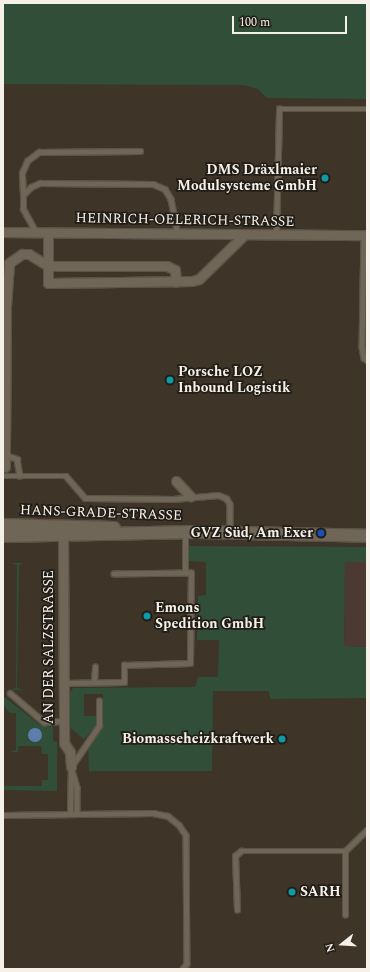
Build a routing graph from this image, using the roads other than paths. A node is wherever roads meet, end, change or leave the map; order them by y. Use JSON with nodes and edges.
{"nodes":[{"id":1,"x":367,"y":109,"type":"edge"},
{"id":2,"x":140,"y":151,"type":"dead end"},
{"id":3,"x":23,"y":195,"type":"junction"},
{"id":4,"x":3,"y":232,"type":"edge"},
{"id":5,"x":36,"y":232,"type":"junction"},
{"id":6,"x":48,"y":233,"type":"junction"},
{"id":7,"x":178,"y":234,"type":"junction"},
{"id":8,"x":245,"y":234,"type":"junction"},
{"id":9,"x":276,"y":235,"type":"junction"},
{"id":10,"x":365,"y":235,"type":"edge"},
{"id":11,"x":365,"y":262,"type":"edge"},
{"id":12,"x":48,"y":266,"type":"junction"},
{"id":13,"x":176,"y":282,"type":"junction"},
{"id":14,"x":5,"y":306,"type":"edge"},
{"id":15,"x":367,"y":360,"type":"edge"},
{"id":16,"x":5,"y":455,"type":"junction"},
{"id":17,"x":5,"y":467,"type":"dead end"},
{"id":18,"x":3,"y":476,"type":"edge"},
{"id":19,"x":20,"y":476,"type":"junction"},
{"id":20,"x":176,"y":481,"type":"dead end"},
{"id":21,"x":190,"y":496,"type":"junction"},
{"id":22,"x":3,"y":525,"type":"edge"},
{"id":23,"x":367,"y":529,"type":"edge"},
{"id":24,"x":63,"y":531,"type":"junction"},
{"id":25,"x":191,"y":532,"type":"junction"},
{"id":26,"x":230,"y":532,"type":"junction"},
{"id":27,"x":321,"y":533,"type":"junction"},
{"id":28,"x":3,"y":536,"type":"edge"},
{"id":29,"x":367,"y":536,"type":"edge"},
{"id":30,"x":184,"y":573,"type":"junction"},
{"id":31,"x":114,"y":574,"type":"dead end"},
{"id":32,"x":95,"y":667,"type":"dead end"},
{"id":33,"x":94,"y":682,"type":"junction"},
{"id":34,"x":64,"y":683,"type":"junction"},
{"id":35,"x":10,"y":693,"type":"dead end"},
{"id":36,"x":99,"y":701,"type":"dead end"},
{"id":37,"x":64,"y":721,"type":"junction"},
{"id":38,"x":71,"y":767,"type":"junction"},
{"id":39,"x":70,"y":814,"type":"junction"},
{"id":40,"x":77,"y":814,"type":"junction"},
{"id":41,"x":3,"y":815,"type":"edge"},
{"id":42,"x":367,"y":830,"type":"edge"},
{"id":43,"x":345,"y":851,"type":"junction"},
{"id":44,"x":237,"y":910,"type":"dead end"},
{"id":45,"x":345,"y":915,"type":"dead end"},
{"id":46,"x":183,"y":969,"type":"edge"}],
"edges":[{"from":1,"to":9,"type":"lane"},
{"from":2,"to":3,"type":"lane"},
{"from":3,"to":5,"type":"lane"},
{"from":3,"to":7,"type":"lane"},
{"from":4,"to":5,"type":"street","name":"HEINRICH-OELERICH-STRASSE"},
{"from":5,"to":6,"type":"street","name":"HEINRICH-OELERICH-STRASSE"},
{"from":6,"to":7,"type":"street","name":"HEINRICH-OELERICH-STRASSE"},
{"from":6,"to":12,"type":"street"},
{"from":7,"to":8,"type":"street","name":"HEINRICH-OELERICH-STRASSE"},
{"from":8,"to":9,"type":"street","name":"HEINRICH-OELERICH-STRASSE"},
{"from":8,"to":13,"type":"street"},
{"from":9,"to":10,"type":"street","name":"HEINRICH-OELERICH-STRASSE"},
{"from":10,"to":11,"type":"lane"},
{"from":11,"to":15,"type":"lane"},
{"from":12,"to":13,"type":"street"},
{"from":12,"to":13,"type":"street"},
{"from":12,"to":14,"type":"street"},
{"from":14,"to":16,"type":"street"},
{"from":16,"to":17,"type":"street"},
{"from":16,"to":19,"type":"lane"},
{"from":18,"to":19,"type":"lane"},
{"from":19,"to":21,"type":"lane"},
{"from":20,"to":21,"type":"street"},
{"from":21,"to":26,"type":"lane"},
{"from":22,"to":24,"type":"street","name":"HANS-GRADE-STRASSE"},
{"from":23,"to":27,"type":"street","name":"HANS-GRADE-STRASSE"},
{"from":24,"to":25,"type":"street","name":"HANS-GRADE-STRASSE"},
{"from":24,"to":28,"type":"street","name":"HANS-GRADE-STRASSE"},
{"from":24,"to":34,"type":"street","name":"AN DER SALZSTRASSE"},
{"from":25,"to":26,"type":"street","name":"HANS-GRADE-STRASSE"},
{"from":25,"to":30,"type":"lane"},
{"from":26,"to":27,"type":"street","name":"HANS-GRADE-STRASSE"},
{"from":27,"to":29,"type":"street","name":"HANS-GRADE-STRASSE"},
{"from":30,"to":31,"type":"lane"},
{"from":30,"to":33,"type":"lane"},
{"from":32,"to":33,"type":"lane"},
{"from":33,"to":34,"type":"lane"},
{"from":34,"to":37,"type":"street","name":"AN DER SALZSTRASSE"},
{"from":35,"to":37,"type":"lane"},
{"from":36,"to":38,"type":"lane"},
{"from":37,"to":38,"type":"street","name":"AN DER SALZSTRASSE"},
{"from":38,"to":39,"type":"lane"},
{"from":38,"to":40,"type":"lane"},
{"from":39,"to":40,"type":"lane"},
{"from":39,"to":41,"type":"lane"},
{"from":40,"to":46,"type":"lane"},
{"from":42,"to":43,"type":"lane"},
{"from":43,"to":44,"type":"lane"},
{"from":43,"to":45,"type":"lane"}]}
